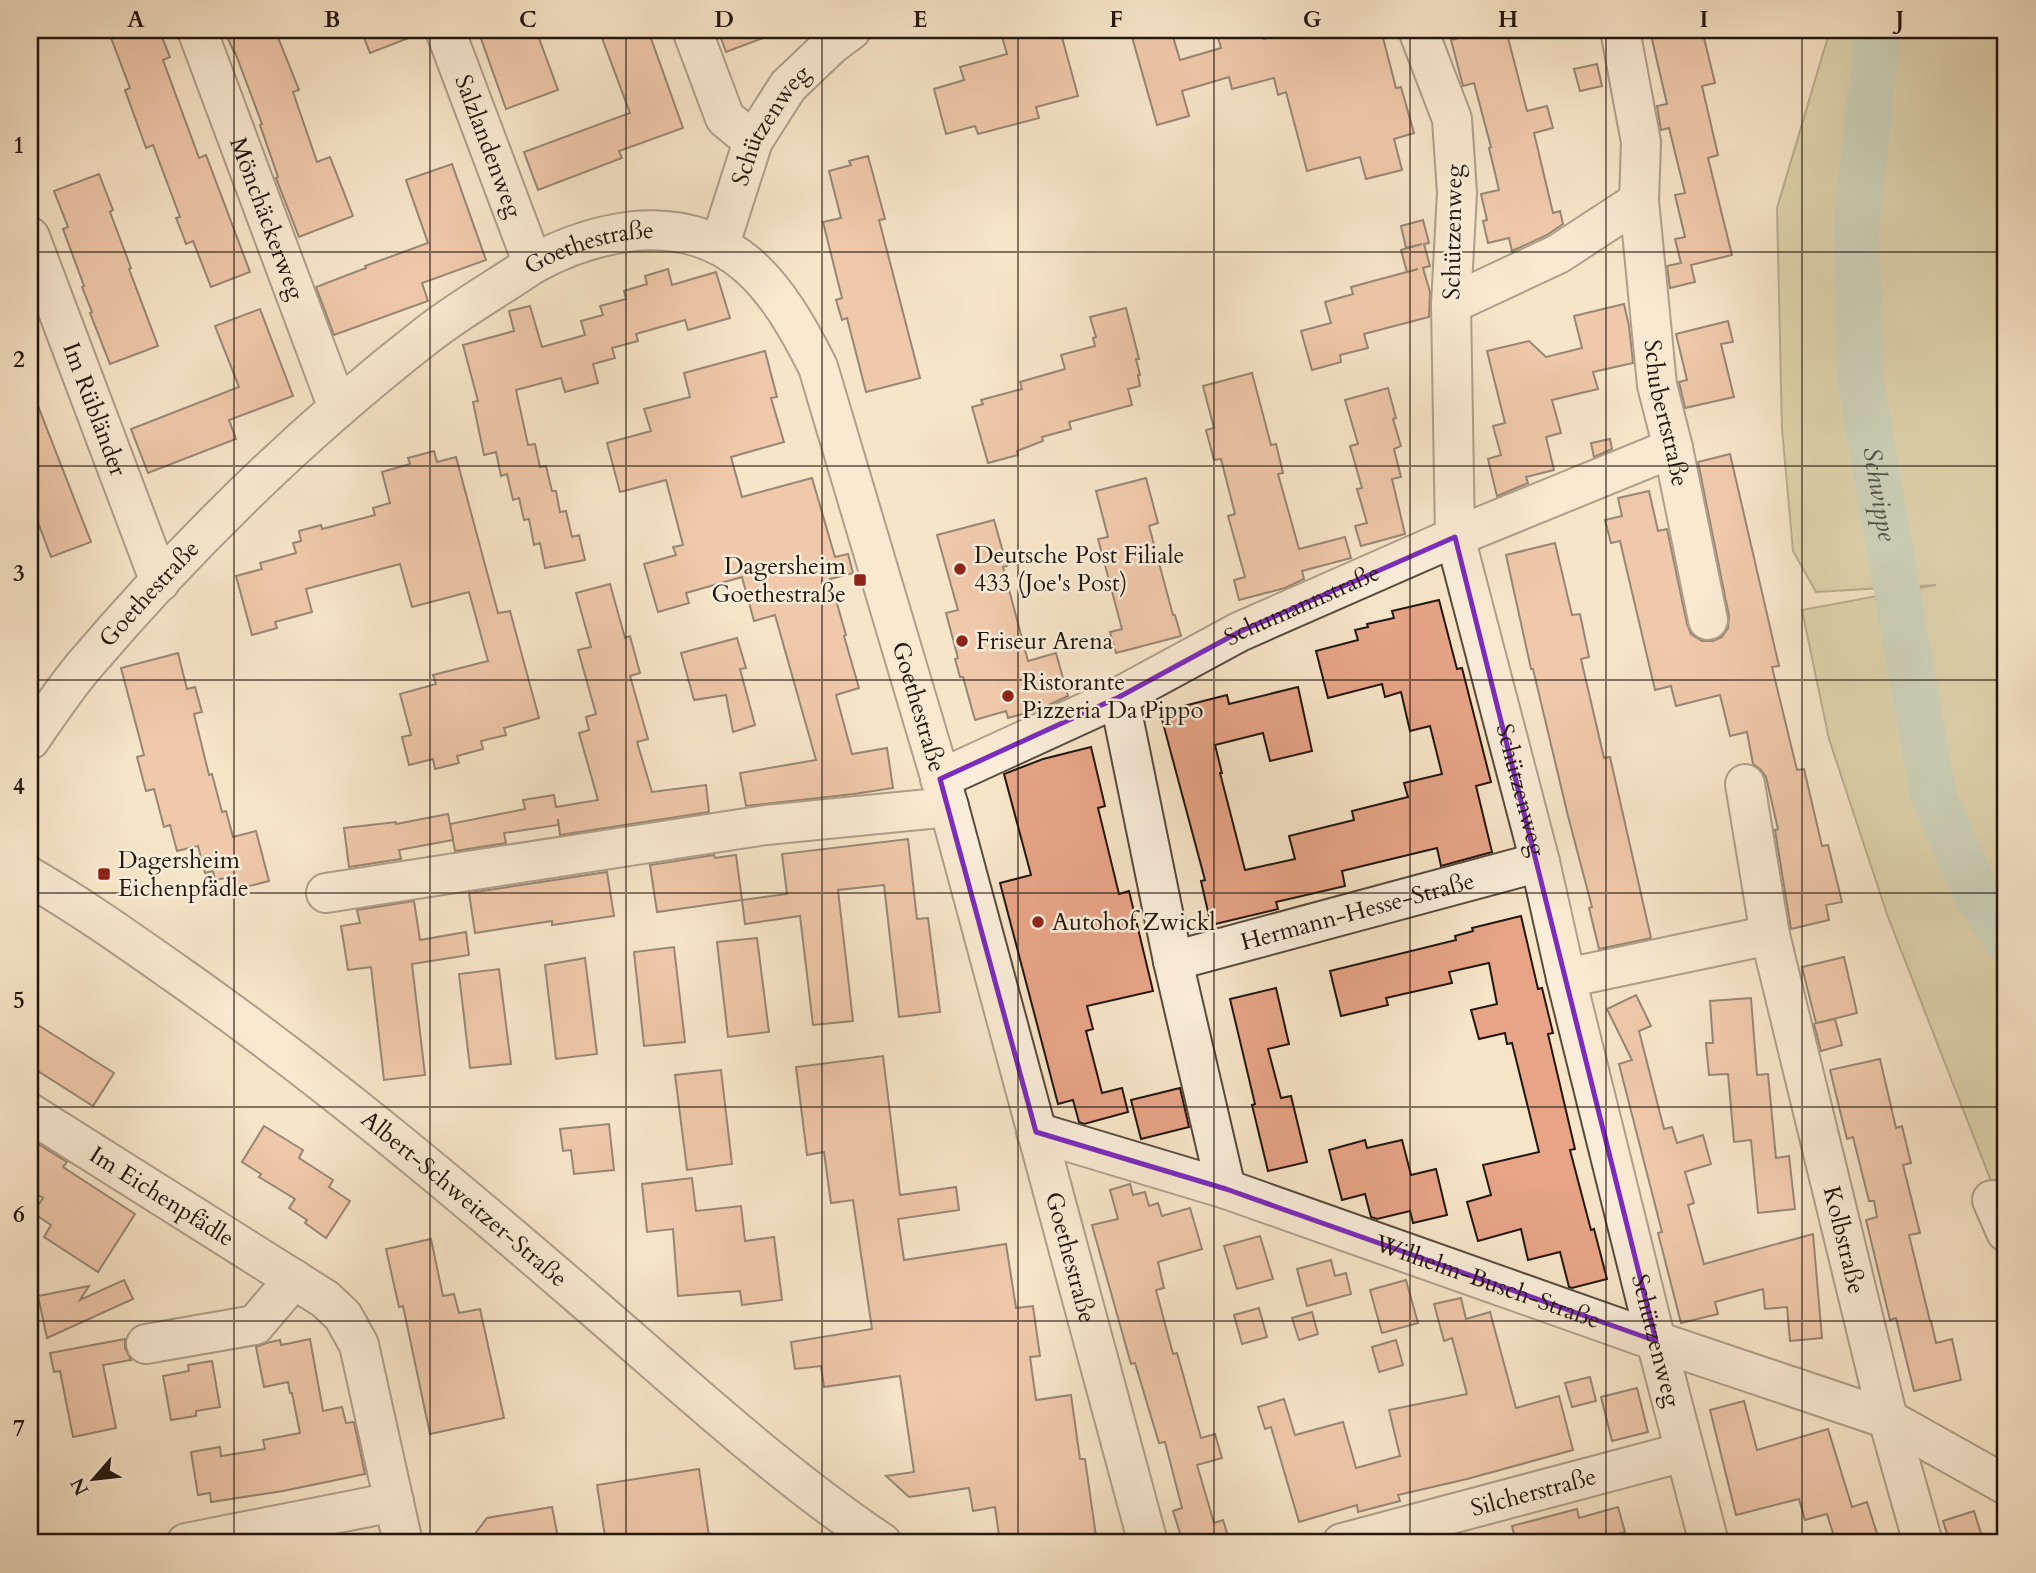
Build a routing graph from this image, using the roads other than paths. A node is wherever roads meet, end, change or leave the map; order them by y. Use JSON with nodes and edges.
{"nodes":[{"id":1,"x":197,"y":30,"type":"edge"},
{"id":2,"x":445,"y":30,"type":"edge"},
{"id":3,"x":692,"y":30,"type":"edge"},
{"id":4,"x":851,"y":30,"type":"edge"},
{"id":5,"x":1418,"y":30,"type":"edge"},
{"id":6,"x":1620,"y":30,"type":"edge"},
{"id":7,"x":753,"y":141,"type":"junction"},
{"id":8,"x":1640,"y":201,"type":"junction"},
{"id":9,"x":30,"y":237,"type":"edge"},
{"id":10,"x":720,"y":244,"type":"junction"},
{"id":11,"x":533,"y":264,"type":"junction"},
{"id":12,"x":1451,"y":304,"type":"junction"},
{"id":13,"x":338,"y":408,"type":"junction"},
{"id":14,"x":1673,"y":448,"type":"junction"},
{"id":15,"x":1455,"y":537,"type":"junction"},
{"id":16,"x":160,"y":582,"type":"junction"},
{"id":17,"x":1708,"y":620,"type":"dead end"},
{"id":18,"x":1119,"y":697,"type":"junction"},
{"id":19,"x":30,"y":740,"type":"edge"},
{"id":20,"x":1745,"y":784,"type":"dead end"},
{"id":21,"x":944,"y":793,"type":"junction"},
{"id":22,"x":1540,"y":862,"type":"junction"},
{"id":23,"x":30,"y":877,"type":"edge"},
{"id":24,"x":326,"y":893,"type":"dead end"},
{"id":25,"x":1770,"y":935,"type":"junction"},
{"id":26,"x":1173,"y":961,"type":"junction"},
{"id":27,"x":1566,"y":978,"type":"junction"},
{"id":28,"x":30,"y":1112,"type":"edge"},
{"id":29,"x":1036,"y":1132,"type":"junction"},
{"id":30,"x":1226,"y":1189,"type":"junction"},
{"id":31,"x":294,"y":1279,"type":"junction"},
{"id":32,"x":1656,"y":1341,"type":"junction"},
{"id":33,"x":146,"y":1344,"type":"dead end"},
{"id":34,"x":1888,"y":1419,"type":"junction"},
{"id":35,"x":1684,"y":1452,"type":"junction"},
{"id":36,"x":2006,"y":1485,"type":"edge"},
{"id":37,"x":394,"y":1502,"type":"junction"},
{"id":38,"x":186,"y":1543,"type":"edge"},
{"id":39,"x":403,"y":1543,"type":"edge"},
{"id":40,"x":882,"y":1543,"type":"edge"},
{"id":41,"x":1148,"y":1543,"type":"edge"},
{"id":42,"x":1342,"y":1543,"type":"edge"},
{"id":43,"x":1709,"y":1543,"type":"edge"},
{"id":44,"x":1923,"y":1543,"type":"edge"}],
"edges":[{"from":1,"to":13,"type":"street","name":"Mönchäckerweg"},
{"from":2,"to":11,"type":"street","name":"Salzlandenweg"},
{"from":3,"to":7,"type":"street"},
{"from":4,"to":7,"type":"street","name":"Schützenweg"},
{"from":5,"to":12,"type":"street","name":"Schützenweg"},
{"from":6,"to":8,"type":"street","name":"Schubertstraße"},
{"from":7,"to":10,"type":"street","name":"Schützenweg"},
{"from":8,"to":12,"type":"street"},
{"from":8,"to":14,"type":"street","name":"Schubertstraße"},
{"from":9,"to":16,"type":"street","name":"Im Rübländer"},
{"from":10,"to":11,"type":"street","name":"Goethestraße"},
{"from":10,"to":21,"type":"street","name":"Goethestraße"},
{"from":11,"to":13,"type":"street","name":"Goethestraße"},
{"from":12,"to":15,"type":"street","name":"Schützenweg"},
{"from":13,"to":16,"type":"street","name":"Goethestraße"},
{"from":14,"to":15,"type":"street","name":"Schumannstraße"},
{"from":14,"to":17,"type":"street","name":"Schubertstraße"},
{"from":15,"to":18,"type":"street","name":"Schumannstraße"},
{"from":15,"to":22,"type":"street","name":"Schützenweg"},
{"from":16,"to":19,"type":"street","name":"Goethestraße"},
{"from":18,"to":21,"type":"street","name":"Schumannstraße"},
{"from":18,"to":26,"type":"street"},
{"from":20,"to":25,"type":"street","name":"Kolbstraße"},
{"from":21,"to":24,"type":"street","name":"Goethestraße"},
{"from":21,"to":29,"type":"street","name":"Goethestraße"},
{"from":22,"to":26,"type":"street","name":"Hermann-Hesse-Straße"},
{"from":22,"to":27,"type":"street","name":"Schützenweg"},
{"from":23,"to":40,"type":"street","name":"Albert-Schweitzer-Straße"},
{"from":25,"to":27,"type":"street"},
{"from":25,"to":34,"type":"street","name":"Kolbstraße"},
{"from":26,"to":30,"type":"street"},
{"from":27,"to":32,"type":"street","name":"Schützenweg"},
{"from":28,"to":31,"type":"street","name":"Im Eichenpfädle"},
{"from":29,"to":30,"type":"street","name":"Wilhelm-Busch-Straße"},
{"from":29,"to":41,"type":"street","name":"Goethestraße"},
{"from":30,"to":32,"type":"street","name":"Wilhelm-Busch-Straße"},
{"from":31,"to":33,"type":"street"},
{"from":31,"to":37,"type":"street","name":"Im Eichenpfädle"},
{"from":32,"to":34,"type":"street","name":"Wilhelm-Busch-Straße"},
{"from":32,"to":35,"type":"street","name":"Schützenweg"},
{"from":34,"to":36,"type":"street","name":"Wilhelm-Busch-Straße"},
{"from":34,"to":44,"type":"street","name":"Kolbstraße"},
{"from":35,"to":42,"type":"street","name":"Silcherstraße"},
{"from":35,"to":43,"type":"street","name":"Schützenweg"},
{"from":37,"to":38,"type":"street"},
{"from":37,"to":39,"type":"street","name":"Im Eichenpfädle"}]}
